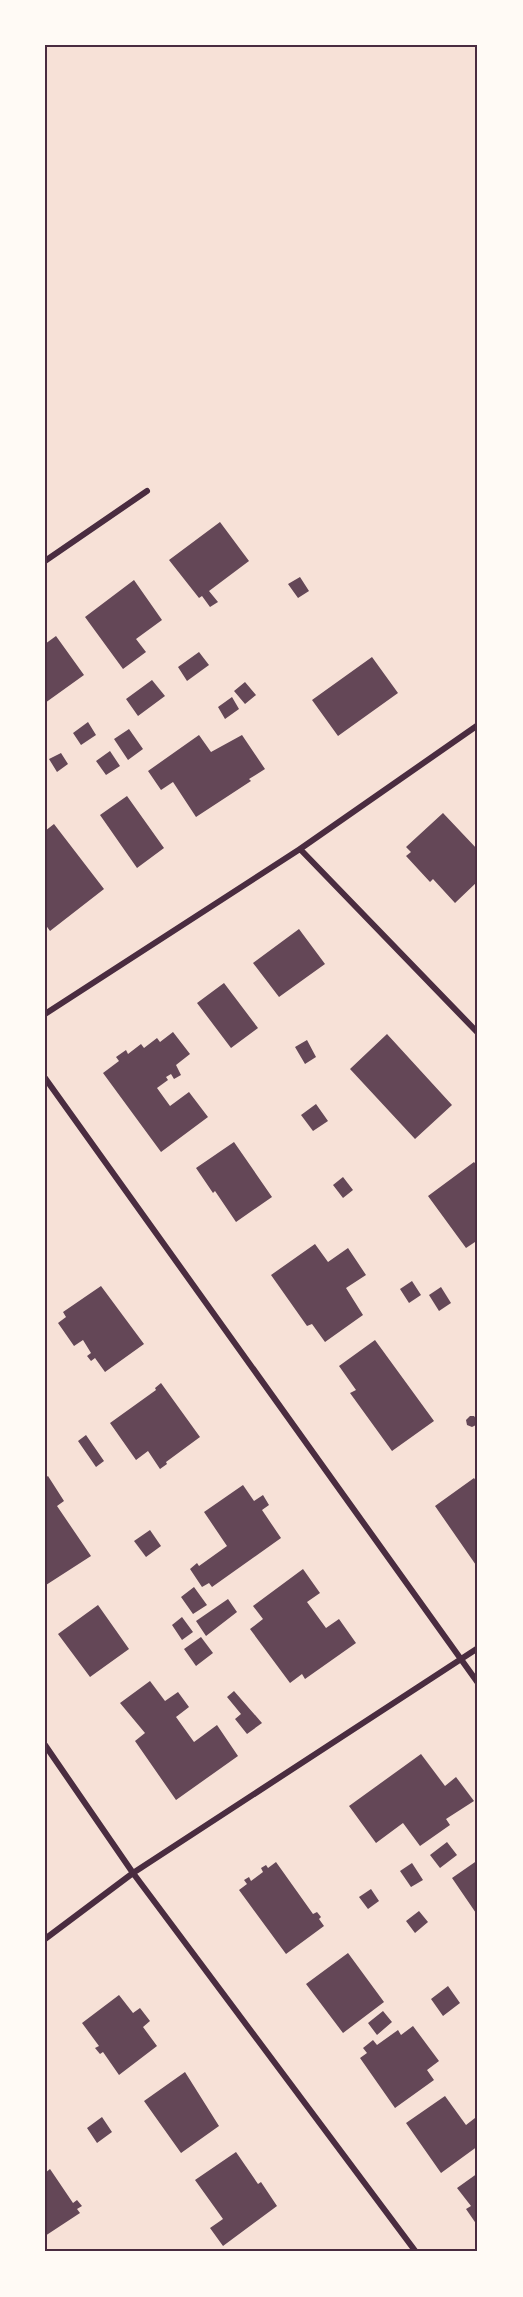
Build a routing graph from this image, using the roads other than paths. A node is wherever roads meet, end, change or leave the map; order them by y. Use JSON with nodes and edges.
{"nodes":[{"id":1,"x":147,"y":492,"type":"dead end"},
{"id":2,"x":45,"y":561,"type":"edge"},
{"id":3,"x":478,"y":725,"type":"edge"},
{"id":4,"x":300,"y":849,"type":"junction"},
{"id":5,"x":45,"y":1014,"type":"edge"},
{"id":6,"x":478,"y":1033,"type":"edge"},
{"id":7,"x":45,"y":1078,"type":"edge"},
{"id":8,"x":478,"y":1647,"type":"edge"},
{"id":9,"x":461,"y":1659,"type":"junction"},
{"id":10,"x":478,"y":1683,"type":"edge"},
{"id":11,"x":45,"y":1745,"type":"edge"},
{"id":12,"x":133,"y":1873,"type":"junction"},
{"id":13,"x":45,"y":1939,"type":"edge"},
{"id":14,"x":416,"y":2252,"type":"edge"}],
"edges":[{"from":1,"to":2,"type":"street"},
{"from":3,"to":4,"type":"street"},
{"from":4,"to":5,"type":"street"},
{"from":4,"to":6,"type":"street"},
{"from":7,"to":9,"type":"street"},
{"from":8,"to":9,"type":"street"},
{"from":9,"to":10,"type":"street"},
{"from":9,"to":12,"type":"street"},
{"from":11,"to":12,"type":"street"},
{"from":12,"to":13,"type":"street"},
{"from":12,"to":14,"type":"street"}]}
